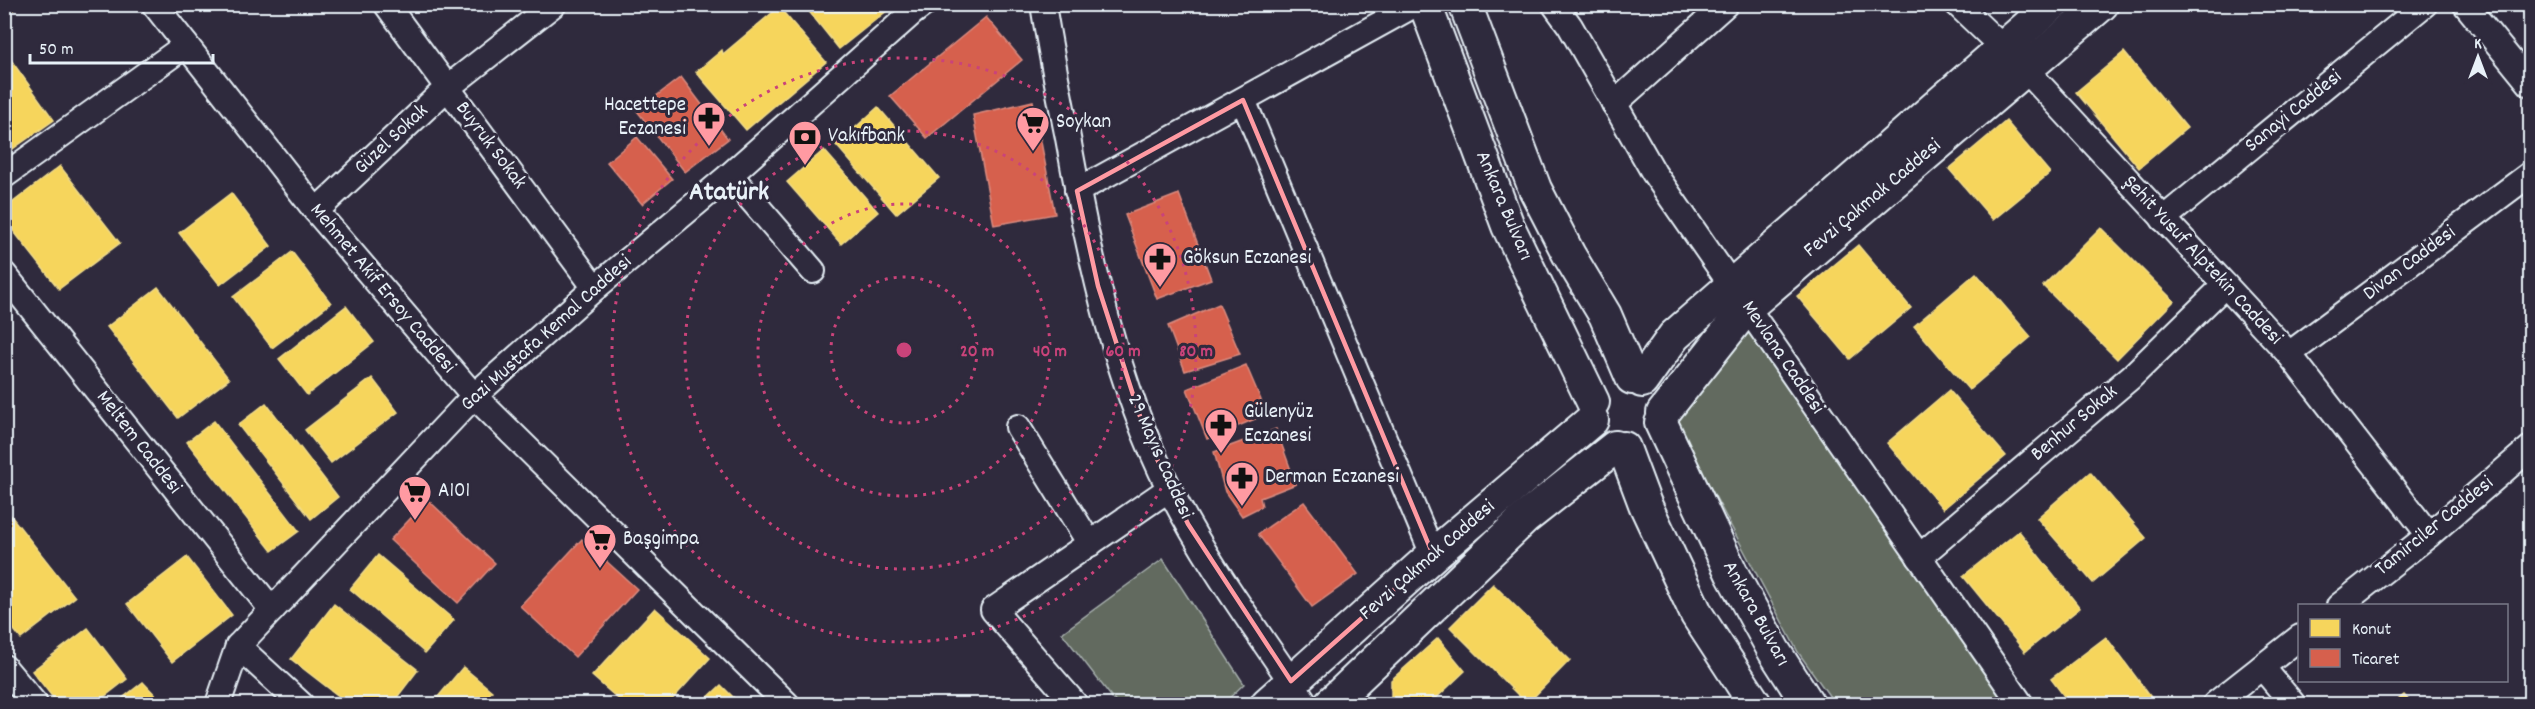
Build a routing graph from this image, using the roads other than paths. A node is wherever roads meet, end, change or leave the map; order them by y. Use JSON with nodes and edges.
{"nodes":[{"id":1,"x":154,"y":4,"type":"edge"},
{"id":2,"x":386,"y":4,"type":"edge"},
{"id":3,"x":554,"y":4,"type":"edge"},
{"id":4,"x":1043,"y":4,"type":"edge"},
{"id":5,"x":1416,"y":4,"type":"edge"},
{"id":6,"x":1425,"y":4,"type":"edge"},
{"id":7,"x":1465,"y":4,"type":"edge"},
{"id":8,"x":1554,"y":4,"type":"edge"},
{"id":9,"x":1726,"y":4,"type":"edge"},
{"id":10,"x":1957,"y":4,"type":"edge"},
{"id":11,"x":2053,"y":4,"type":"edge"},
{"id":12,"x":2102,"y":4,"type":"edge"},
{"id":13,"x":2425,"y":4,"type":"edge"},
{"id":14,"x":2465,"y":4,"type":"edge"},
{"id":15,"x":914,"y":7,"type":"edge"},
{"id":16,"x":186,"y":45,"type":"junction"},
{"id":17,"x":2015,"y":59,"type":"junction"},
{"id":18,"x":2530,"y":84,"type":"edge"},
{"id":19,"x":447,"y":88,"type":"junction"},
{"id":20,"x":1243,"y":100,"type":"junction"},
{"id":21,"x":1614,"y":104,"type":"junction"},
{"id":22,"x":2530,"y":174,"type":"edge"},
{"id":23,"x":4,"y":176,"type":"edge"},
{"id":24,"x":730,"y":176,"type":"junction"},
{"id":25,"x":1077,"y":191,"type":"junction"},
{"id":26,"x":316,"y":212,"type":"junction"},
{"id":27,"x":2163,"y":219,"type":"junction"},
{"id":28,"x":813,"y":271,"type":"dead end"},
{"id":29,"x":4,"y":274,"type":"edge"},
{"id":30,"x":2225,"y":285,"type":"junction"},
{"id":31,"x":596,"y":288,"type":"junction"},
{"id":32,"x":1740,"y":296,"type":"junction"},
{"id":33,"x":2289,"y":354,"type":"junction"},
{"id":34,"x":1637,"y":379,"type":"junction"},
{"id":35,"x":474,"y":396,"type":"junction"},
{"id":36,"x":1593,"y":411,"type":"junction"},
{"id":37,"x":1662,"y":418,"type":"junction"},
{"id":38,"x":1018,"y":427,"type":"dead end"},
{"id":39,"x":1620,"y":448,"type":"junction"},
{"id":40,"x":2530,"y":448,"type":"edge"},
{"id":41,"x":1169,"y":489,"type":"junction"},
{"id":42,"x":2428,"y":535,"type":"junction"},
{"id":43,"x":1090,"y":544,"type":"junction"},
{"id":44,"x":1433,"y":555,"type":"junction"},
{"id":45,"x":1919,"y":557,"type":"junction"},
{"id":46,"x":2342,"y":604,"type":"edge"},
{"id":47,"x":272,"y":610,"type":"junction"},
{"id":48,"x":2298,"y":639,"type":"edge"},
{"id":49,"x":238,"y":646,"type":"junction"},
{"id":50,"x":4,"y":667,"type":"edge"},
{"id":51,"x":2262,"y":667,"type":"junction"},
{"id":52,"x":1299,"y":693,"type":"edge"},
{"id":53,"x":34,"y":705,"type":"edge"},
{"id":54,"x":218,"y":705,"type":"edge"},
{"id":55,"x":301,"y":705,"type":"edge"},
{"id":56,"x":787,"y":705,"type":"edge"},
{"id":57,"x":1075,"y":705,"type":"edge"},
{"id":58,"x":1267,"y":705,"type":"edge"},
{"id":59,"x":1329,"y":705,"type":"edge"},
{"id":60,"x":1755,"y":705,"type":"edge"},
{"id":61,"x":1808,"y":705,"type":"edge"},
{"id":62,"x":2021,"y":705,"type":"edge"},
{"id":63,"x":2215,"y":705,"type":"edge"},
{"id":64,"x":2293,"y":705,"type":"edge"}],
"edges":[{"from":1,"to":16,"type":"street","name":"Mehmet Akif Ersoy Caddesi"},
{"from":2,"to":19,"type":"street","name":"Buyruk Sokak"},
{"from":3,"to":19,"type":"street","name":"Güzel Sokak"},
{"from":4,"to":25,"type":"street","name":"29 Mayıs Caddesi"},
{"from":5,"to":20,"type":"street"},
{"from":6,"to":36,"type":"main road","name":"Ankara Bulvarı"},
{"from":7,"to":34,"type":"main road","name":"Ankara Bulvarı"},
{"from":8,"to":21,"type":"street","name":"Mevlana Caddesi"},
{"from":9,"to":21,"type":"street"},
{"from":10,"to":17,"type":"street","name":"Şehit Yusuf Alptekin Caddesi"},
{"from":11,"to":17,"type":"main road","name":"Fevzi Çakmak Caddesi"},
{"from":12,"to":17,"type":"main road","name":"Fevzi Çakmak Caddesi"},
{"from":13,"to":27,"type":"street","name":"Sanayi Caddesi"},
{"from":14,"to":18,"type":"street"},
{"from":15,"to":24,"type":"street","name":"Gazi Mustafa Kemal Caddesi"},
{"from":16,"to":23,"type":"street"},
{"from":16,"to":26,"type":"street","name":"Mehmet Akif Ersoy Caddesi"},
{"from":17,"to":27,"type":"street","name":"Şehit Yusuf Alptekin Caddesi"},
{"from":17,"to":32,"type":"main road","name":"Fevzi Çakmak Caddesi"},
{"from":19,"to":26,"type":"street","name":"Güzel Sokak"},
{"from":19,"to":31,"type":"street","name":"Buyruk Sokak"},
{"from":20,"to":25,"type":"street"},
{"from":20,"to":44,"type":"street"},
{"from":21,"to":32,"type":"street","name":"Mevlana Caddesi"},
{"from":22,"to":33,"type":"street","name":"Divan Caddesi"},
{"from":24,"to":28,"type":"street"},
{"from":24,"to":31,"type":"street","name":"Gazi Mustafa Kemal Caddesi"},
{"from":25,"to":41,"type":"street","name":"29 Mayıs Caddesi"},
{"from":26,"to":35,"type":"street","name":"Mehmet Akif Ersoy Caddesi"},
{"from":27,"to":30,"type":"street","name":"Şehit Yusuf Alptekin Caddesi"},
{"from":29,"to":47,"type":"street","name":"Meltem Caddesi"},
{"from":30,"to":33,"type":"street","name":"Şehit Yusuf Alptekin Caddesi"},
{"from":30,"to":45,"type":"street","name":"Benhur Sokak"},
{"from":31,"to":35,"type":"street","name":"Gazi Mustafa Kemal Caddesi"},
{"from":32,"to":34,"type":"main road","name":"Fevzi Çakmak Caddesi"},
{"from":32,"to":37,"type":"main road","name":"Fevzi Çakmak Caddesi"},
{"from":32,"to":45,"type":"street","name":"Mevlana Caddesi"},
{"from":33,"to":42,"type":"street","name":"Şehit Yusuf Alptekin Caddesi"},
{"from":34,"to":36,"type":"main road"},
{"from":34,"to":37,"type":"main road"},
{"from":35,"to":47,"type":"street","name":"Gazi Mustafa Kemal Caddesi"},
{"from":35,"to":56,"type":"street","name":"Mehmet Akif Ersoy Caddesi"},
{"from":36,"to":39,"type":"main road"},
{"from":36,"to":44,"type":"main road","name":"Fevzi Çakmak Caddesi"},
{"from":37,"to":39,"type":"main road"},
{"from":37,"to":61,"type":"main road","name":"Ankara Bulvarı"},
{"from":38,"to":43,"type":"street"},
{"from":39,"to":59,"type":"main road","name":"Fevzi Çakmak Caddesi"},
{"from":39,"to":60,"type":"main road"},
{"from":40,"to":42,"type":"street","name":"Tamirciler Caddesi"},
{"from":41,"to":43,"type":"street"},
{"from":41,"to":52,"type":"street","name":"29 Mayıs Caddesi"},
{"from":42,"to":46,"type":"street","name":"Tamirciler Caddesi"},
{"from":43,"to":57,"type":"street"},
{"from":44,"to":52,"type":"main road","name":"Fevzi Çakmak Caddesi"},
{"from":45,"to":62,"type":"street","name":"Mevlana Caddesi"},
{"from":47,"to":49,"type":"street","name":"Gazi Mustafa Kemal Caddesi"},
{"from":48,"to":51,"type":"street"},
{"from":49,"to":54,"type":"street","name":"Gazi Mustafa Kemal Caddesi"},
{"from":49,"to":55,"type":"street"},
{"from":50,"to":53,"type":"street"},
{"from":51,"to":63,"type":"street"},
{"from":51,"to":64,"type":"street"},
{"from":52,"to":58,"type":"main road","name":"Fevzi Çakmak Caddesi"}]}
